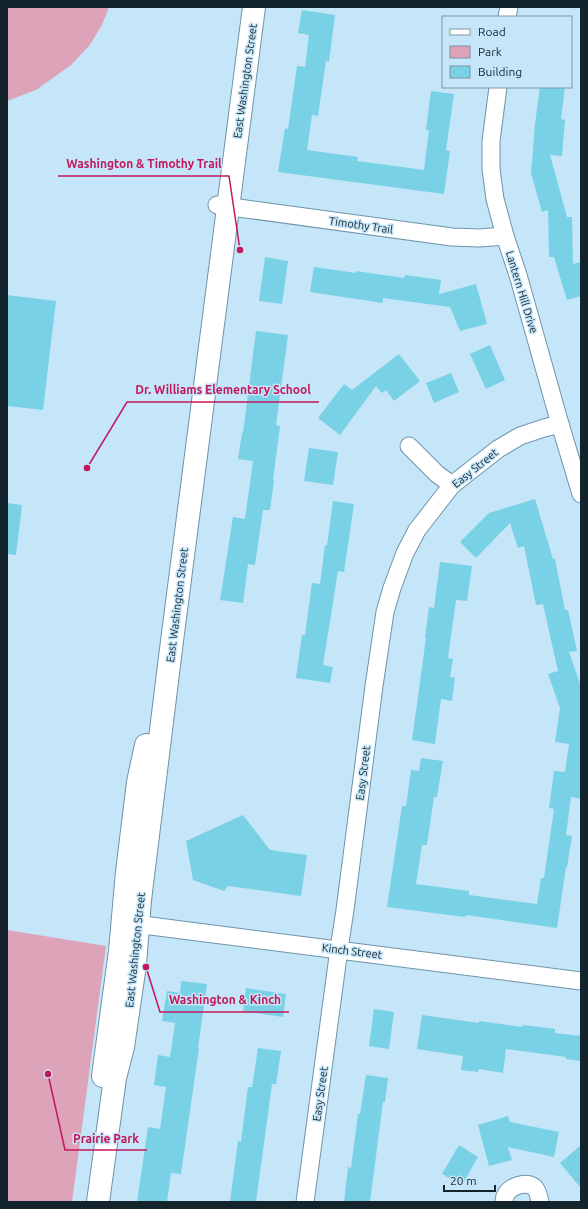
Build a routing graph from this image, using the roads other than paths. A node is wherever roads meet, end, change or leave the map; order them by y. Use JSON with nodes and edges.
{"nodes":[{"id":1,"x":241,"y":7,"type":"edge"},
{"id":2,"x":254,"y":7,"type":"edge"},
{"id":3,"x":498,"y":88,"type":"edge"},
{"id":4,"x":222,"y":206,"type":"junction"},
{"id":5,"x":505,"y":236,"type":"junction"},
{"id":6,"x":560,"y":424,"type":"junction"},
{"id":7,"x":409,"y":446,"type":"dead end"},
{"id":8,"x":452,"y":485,"type":"junction"},
{"id":9,"x":581,"y":494,"type":"edge"},
{"id":10,"x":130,"y":923,"type":"junction"},
{"id":11,"x":339,"y":949,"type":"junction"},
{"id":12,"x":581,"y":981,"type":"edge"},
{"id":13,"x":86,"y":1202,"type":"edge"},
{"id":14,"x":98,"y":1202,"type":"edge"},
{"id":15,"x":305,"y":1202,"type":"edge"},
{"id":16,"x":504,"y":1202,"type":"edge"},
{"id":17,"x":540,"y":1202,"type":"edge"}],
"edges":[{"from":1,"to":4,"type":"main road","name":"East Washington Street"},
{"from":2,"to":4,"type":"main road","name":"East Washington Street"},
{"from":3,"to":5,"type":"street","name":"Lantern Hill Drive"},
{"from":4,"to":5,"type":"street","name":"Timothy Trail"},
{"from":4,"to":10,"type":"main road","name":"East Washington Street"},
{"from":5,"to":6,"type":"street","name":"Lantern Hill Drive"},
{"from":6,"to":8,"type":"street","name":"Easy Street"},
{"from":6,"to":9,"type":"street","name":"Lantern Hill Drive"},
{"from":7,"to":8,"type":"street"},
{"from":8,"to":11,"type":"street","name":"Easy Street"},
{"from":10,"to":11,"type":"street","name":"Kinch Street"},
{"from":10,"to":13,"type":"main road","name":"East Washington Street"},
{"from":10,"to":14,"type":"main road","name":"East Washington Street"},
{"from":11,"to":12,"type":"street","name":"Kinch Street"},
{"from":11,"to":15,"type":"street","name":"Easy Street"},
{"from":16,"to":17,"type":"street"}]}
